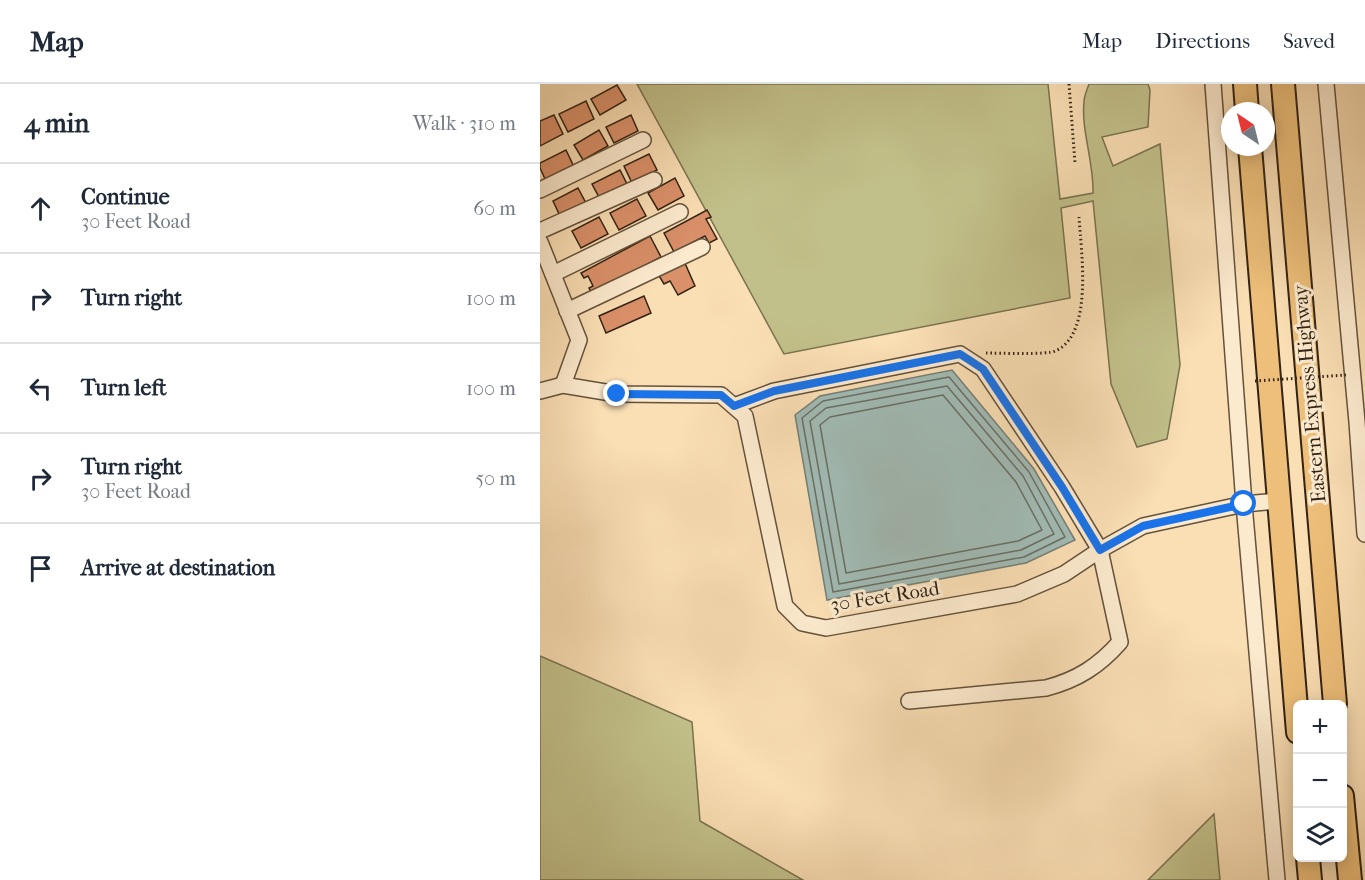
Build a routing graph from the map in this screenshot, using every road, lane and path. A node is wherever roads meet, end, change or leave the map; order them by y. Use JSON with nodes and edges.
{"nodes":[{"id":1,"x":1069,"y":84,"type":"edge"},
{"id":2,"x":1213,"y":84,"type":"edge"},
{"id":3,"x":1245,"y":84,"type":"edge"},
{"id":4,"x":1283,"y":84,"type":"edge"},
{"id":5,"x":1326,"y":84,"type":"edge"},
{"id":6,"x":1246,"y":102,"type":"edge"},
{"id":7,"x":643,"y":140,"type":"dead end"},
{"id":8,"x":1251,"y":156,"type":"edge"},
{"id":9,"x":1075,"y":163,"type":"dead end"},
{"id":10,"x":654,"y":180,"type":"dead end"},
{"id":11,"x":540,"y":190,"type":"edge"},
{"id":12,"x":680,"y":212,"type":"dead end"},
{"id":13,"x":1079,"y":217,"type":"dead end"},
{"id":14,"x":540,"y":231,"type":"edge"},
{"id":15,"x":540,"y":242,"type":"edge"},
{"id":16,"x":702,"y":247,"type":"dead end"},
{"id":17,"x":553,"y":274,"type":"junction"},
{"id":18,"x":567,"y":311,"type":"junction"},
{"id":19,"x":960,"y":354,"type":"junction"},
{"id":20,"x":1346,"y":375,"type":"dead end"},
{"id":21,"x":1255,"y":381,"type":"dead end"},
{"id":22,"x":563,"y":385,"type":"junction"},
{"id":23,"x":540,"y":391,"type":"edge"},
{"id":24,"x":734,"y":406,"type":"junction"},
{"id":25,"x":1278,"y":501,"type":"junction"},
{"id":26,"x":1244,"y":504,"type":"junction"},
{"id":27,"x":1365,"y":534,"type":"edge"},
{"id":28,"x":1100,"y":550,"type":"junction"},
{"id":29,"x":1295,"y":700,"type":"edge"},
{"id":30,"x":1335,"y":700,"type":"edge"},
{"id":31,"x":909,"y":701,"type":"dead end"},
{"id":32,"x":1343,"y":808,"type":"edge"},
{"id":33,"x":1308,"y":862,"type":"edge"},
{"id":34,"x":1277,"y":880,"type":"edge"},
{"id":35,"x":1310,"y":880,"type":"edge"},
{"id":36,"x":1350,"y":880,"type":"edge"}],
"edges":[{"from":1,"to":9,"type":"path"},
{"from":2,"to":26,"type":"street"},
{"from":3,"to":6,"type":"highway"},
{"from":4,"to":30,"type":"highway","name":"Eastern Express Highway"},
{"from":5,"to":27,"type":"street"},
{"from":7,"to":11,"type":"street"},
{"from":8,"to":25,"type":"highway","name":"Eastern Express Highway"},
{"from":10,"to":14,"type":"street"},
{"from":12,"to":17,"type":"street"},
{"from":13,"to":19,"type":"path"},
{"from":15,"to":17,"type":"street"},
{"from":16,"to":18,"type":"street"},
{"from":17,"to":18,"type":"street"},
{"from":18,"to":22,"type":"street"},
{"from":19,"to":24,"type":"street"},
{"from":19,"to":28,"type":"street"},
{"from":20,"to":21,"type":"path","bridge":true},
{"from":22,"to":23,"type":"street"},
{"from":22,"to":24,"type":"street"},
{"from":24,"to":28,"type":"street","name":"30 Feet Road"},
{"from":25,"to":26,"type":"street","name":"30 Feet Road"},
{"from":25,"to":29,"type":"highway","name":"Eastern Express Highway"},
{"from":26,"to":28,"type":"street","name":"30 Feet Road"},
{"from":26,"to":34,"type":"street"},
{"from":28,"to":31,"type":"street"},
{"from":32,"to":36,"type":"highway"},
{"from":33,"to":35,"type":"highway"}]}
